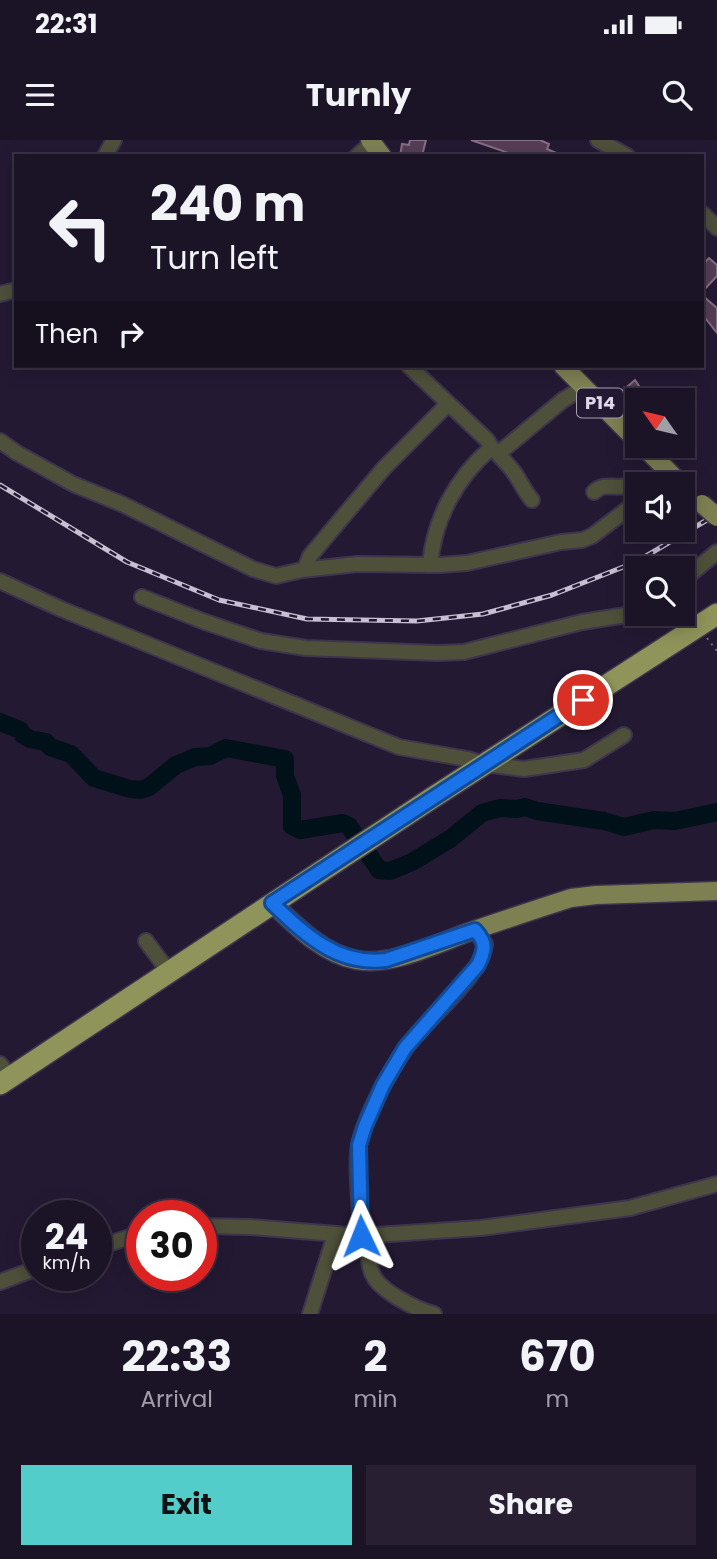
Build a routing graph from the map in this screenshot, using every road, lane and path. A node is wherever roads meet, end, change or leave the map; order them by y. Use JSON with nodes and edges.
{"nodes":[{"id":1,"x":598,"y":140,"type":"edge"},
{"id":2,"x":623,"y":154,"type":"edge"},
{"id":3,"x":704,"y":215,"type":"edge"},
{"id":4,"x":717,"y":228,"type":"edge"},
{"id":5,"x":412,"y":368,"type":"edge"},
{"id":6,"x":565,"y":368,"type":"edge"},
{"id":7,"x":584,"y":387,"type":"junction"},
{"id":8,"x":448,"y":404,"type":"junction"},
{"id":9,"x":625,"y":428,"type":"edge"},
{"id":10,"x":0,"y":441,"type":"edge"},
{"id":11,"x":495,"y":451,"type":"junction"},
{"id":12,"x":653,"y":458,"type":"edge"},
{"id":13,"x":665,"y":472,"type":"edge"},
{"id":14,"x":619,"y":482,"type":"junction"},
{"id":15,"x":625,"y":485,"type":"edge"},
{"id":16,"x":594,"y":492,"type":"dead end"},
{"id":17,"x":625,"y":497,"type":"edge"},
{"id":18,"x":695,"y":499,"type":"edge"},
{"id":19,"x":532,"y":500,"type":"dead end"},
{"id":20,"x":625,"y":511,"type":"edge"},
{"id":21,"x":717,"y":517,"type":"edge"},
{"id":22,"x":717,"y":552,"type":"edge"},
{"id":23,"x":430,"y":565,"type":"junction"},
{"id":24,"x":305,"y":569,"type":"junction"},
{"id":25,"x":695,"y":570,"type":"edge"},
{"id":26,"x":0,"y":581,"type":"edge"},
{"id":27,"x":142,"y":597,"type":"dead end"},
{"id":28,"x":717,"y":614,"type":"edge"},
{"id":29,"x":625,"y":615,"type":"edge"},
{"id":30,"x":624,"y":735,"type":"dead end"},
{"id":31,"x":484,"y":764,"type":"junction"},
{"id":32,"x":717,"y":891,"type":"edge"},
{"id":33,"x":272,"y":903,"type":"junction"},
{"id":34,"x":475,"y":930,"type":"junction"},
{"id":35,"x":146,"y":941,"type":"dead end"},
{"id":36,"x":169,"y":972,"type":"junction"},
{"id":37,"x":3,"y":1075,"type":"edge"},
{"id":38,"x":717,"y":1184,"type":"edge"},
{"id":39,"x":217,"y":1226,"type":"edge"},
{"id":40,"x":335,"y":1236,"type":"junction"},
{"id":41,"x":365,"y":1236,"type":"junction"},
{"id":42,"x":21,"y":1274,"type":"edge"},
{"id":43,"x":0,"y":1282,"type":"edge"},
{"id":44,"x":310,"y":1314,"type":"edge"},
{"id":45,"x":434,"y":1314,"type":"edge"}],
"edges":[{"from":1,"to":2,"type":"street"},
{"from":3,"to":4,"type":"street"},
{"from":5,"to":8,"type":"street"},
{"from":6,"to":7,"type":"main road","number":"P14"},
{"from":7,"to":9,"type":"main road","number":"P14"},
{"from":7,"to":11,"type":"street"},
{"from":8,"to":11,"type":"street"},
{"from":8,"to":24,"type":"street"},
{"from":10,"to":24,"type":"street"},
{"from":11,"to":19,"type":"street"},
{"from":11,"to":23,"type":"street"},
{"from":12,"to":13,"type":"main road"},
{"from":14,"to":15,"type":"street"},
{"from":14,"to":16,"type":"street"},
{"from":14,"to":17,"type":"street"},
{"from":18,"to":21,"type":"main road","bridge":true},
{"from":20,"to":23,"type":"street"},
{"from":22,"to":25,"type":"street"},
{"from":23,"to":24,"type":"street"},
{"from":26,"to":31,"type":"street"},
{"from":27,"to":29,"type":"street"},
{"from":28,"to":31,"type":"highway"},
{"from":30,"to":31,"type":"street"},
{"from":31,"to":33,"type":"highway"},
{"from":32,"to":34,"type":"main road"},
{"from":33,"to":34,"type":"main road"},
{"from":33,"to":36,"type":"highway"},
{"from":34,"to":41,"type":"street"},
{"from":35,"to":36,"type":"street"},
{"from":36,"to":37,"type":"highway"},
{"from":38,"to":41,"type":"street"},
{"from":39,"to":40,"type":"street"},
{"from":40,"to":41,"type":"street"},
{"from":40,"to":44,"type":"street"},
{"from":41,"to":45,"type":"street"},
{"from":42,"to":43,"type":"street"}]}
